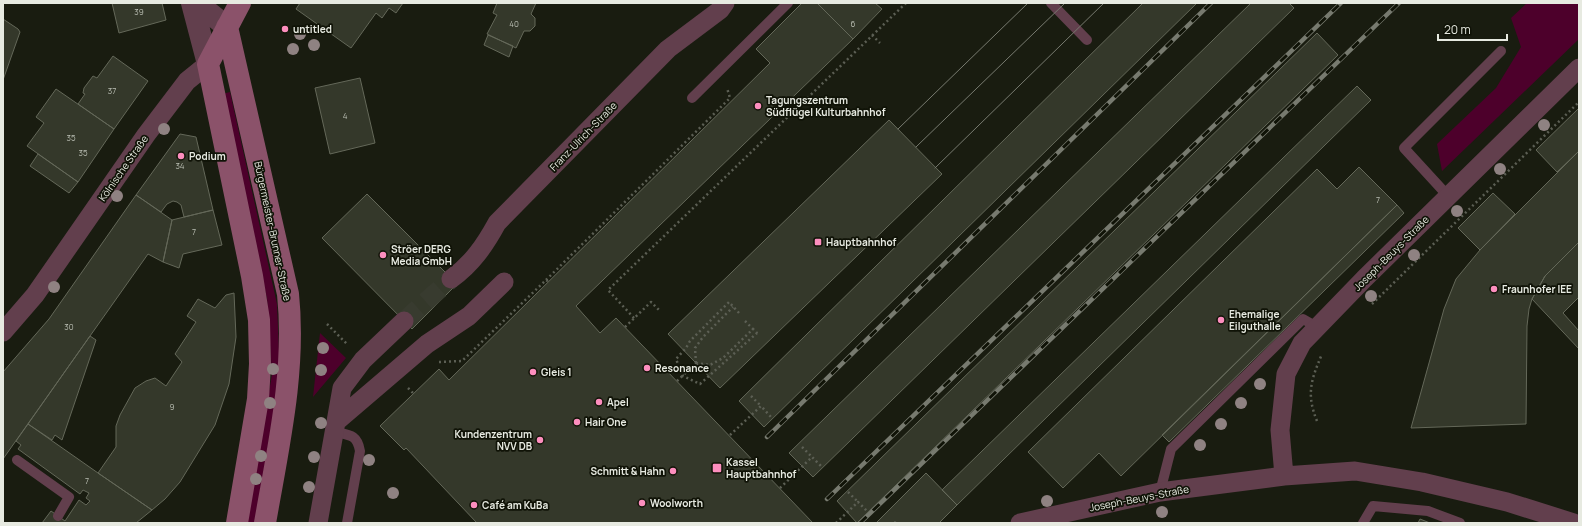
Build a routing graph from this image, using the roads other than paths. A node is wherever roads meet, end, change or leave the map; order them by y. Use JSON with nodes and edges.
{"nodes":[{"id":1,"x":192,"y":3,"type":"edge"},
{"id":2,"x":197,"y":3,"type":"edge"},
{"id":3,"x":240,"y":3,"type":"edge"},
{"id":4,"x":725,"y":3,"type":"edge"},
{"id":5,"x":788,"y":3,"type":"edge"},
{"id":6,"x":1051,"y":3,"type":"edge"},
{"id":7,"x":227,"y":27,"type":"junction"},
{"id":8,"x":1087,"y":40,"type":"dead end"},
{"id":9,"x":1501,"y":51,"type":"dead end"},
{"id":10,"x":208,"y":64,"type":"junction"},
{"id":11,"x":1579,"y":68,"type":"edge"},
{"id":12,"x":692,"y":98,"type":"dead end"},
{"id":13,"x":1448,"y":196,"type":"junction"},
{"id":14,"x":451,"y":279,"type":"tunnel mouth"},
{"id":15,"x":504,"y":282,"type":"dead end"},
{"id":16,"x":404,"y":321,"type":"tunnel mouth"},
{"id":17,"x":1317,"y":327,"type":"junction"},
{"id":18,"x":3,"y":332,"type":"edge"},
{"id":19,"x":336,"y":426,"type":"junction"},
{"id":20,"x":17,"y":460,"type":"dead end"},
{"id":21,"x":1284,"y":476,"type":"junction"},
{"id":22,"x":1160,"y":492,"type":"junction"},
{"id":23,"x":58,"y":516,"type":"dead end"},
{"id":24,"x":237,"y":523,"type":"edge"},
{"id":25,"x":265,"y":523,"type":"edge"},
{"id":26,"x":318,"y":523,"type":"edge"},
{"id":27,"x":347,"y":523,"type":"edge"},
{"id":28,"x":1020,"y":523,"type":"edge"},
{"id":29,"x":1363,"y":523,"type":"edge"},
{"id":30,"x":1460,"y":523,"type":"edge"},
{"id":31,"x":1574,"y":523,"type":"edge"}],
"edges":[{"from":1,"to":10,"type":"street"},
{"from":2,"to":7,"type":"street"},
{"from":3,"to":7,"type":"main road","name":"Kölnische Straße"},
{"from":4,"to":14,"type":"street","name":"Franz-Ulrich-Straße"},
{"from":5,"to":12,"type":"lane"},
{"from":6,"to":8,"type":"lane"},
{"from":7,"to":10,"type":"main road","name":"Kölnische Straße"},
{"from":7,"to":25,"type":"main road","name":"Bürgermeister-Brunner-Straße"},
{"from":9,"to":13,"type":"lane"},
{"from":10,"to":18,"type":"street","name":"Kölnische Straße"},
{"from":10,"to":24,"type":"main road"},
{"from":11,"to":13,"type":"street","name":"Joseph-Beuys-Straße"},
{"from":13,"to":17,"type":"street","name":"Joseph-Beuys-Straße"},
{"from":15,"to":19,"type":"street"},
{"from":16,"to":19,"type":"street"},
{"from":17,"to":21,"type":"street","name":"Joseph-Beuys-Straße"},
{"from":17,"to":22,"type":"lane"},
{"from":19,"to":26,"type":"street"},
{"from":19,"to":27,"type":"lane"},
{"from":20,"to":23,"type":"lane"},
{"from":21,"to":22,"type":"street","name":"Joseph-Beuys-Straße"},
{"from":21,"to":31,"type":"street","name":"Joseph-Beuys-Straße"},
{"from":22,"to":28,"type":"street","name":"Joseph-Beuys-Straße"},
{"from":29,"to":30,"type":"lane"}]}
